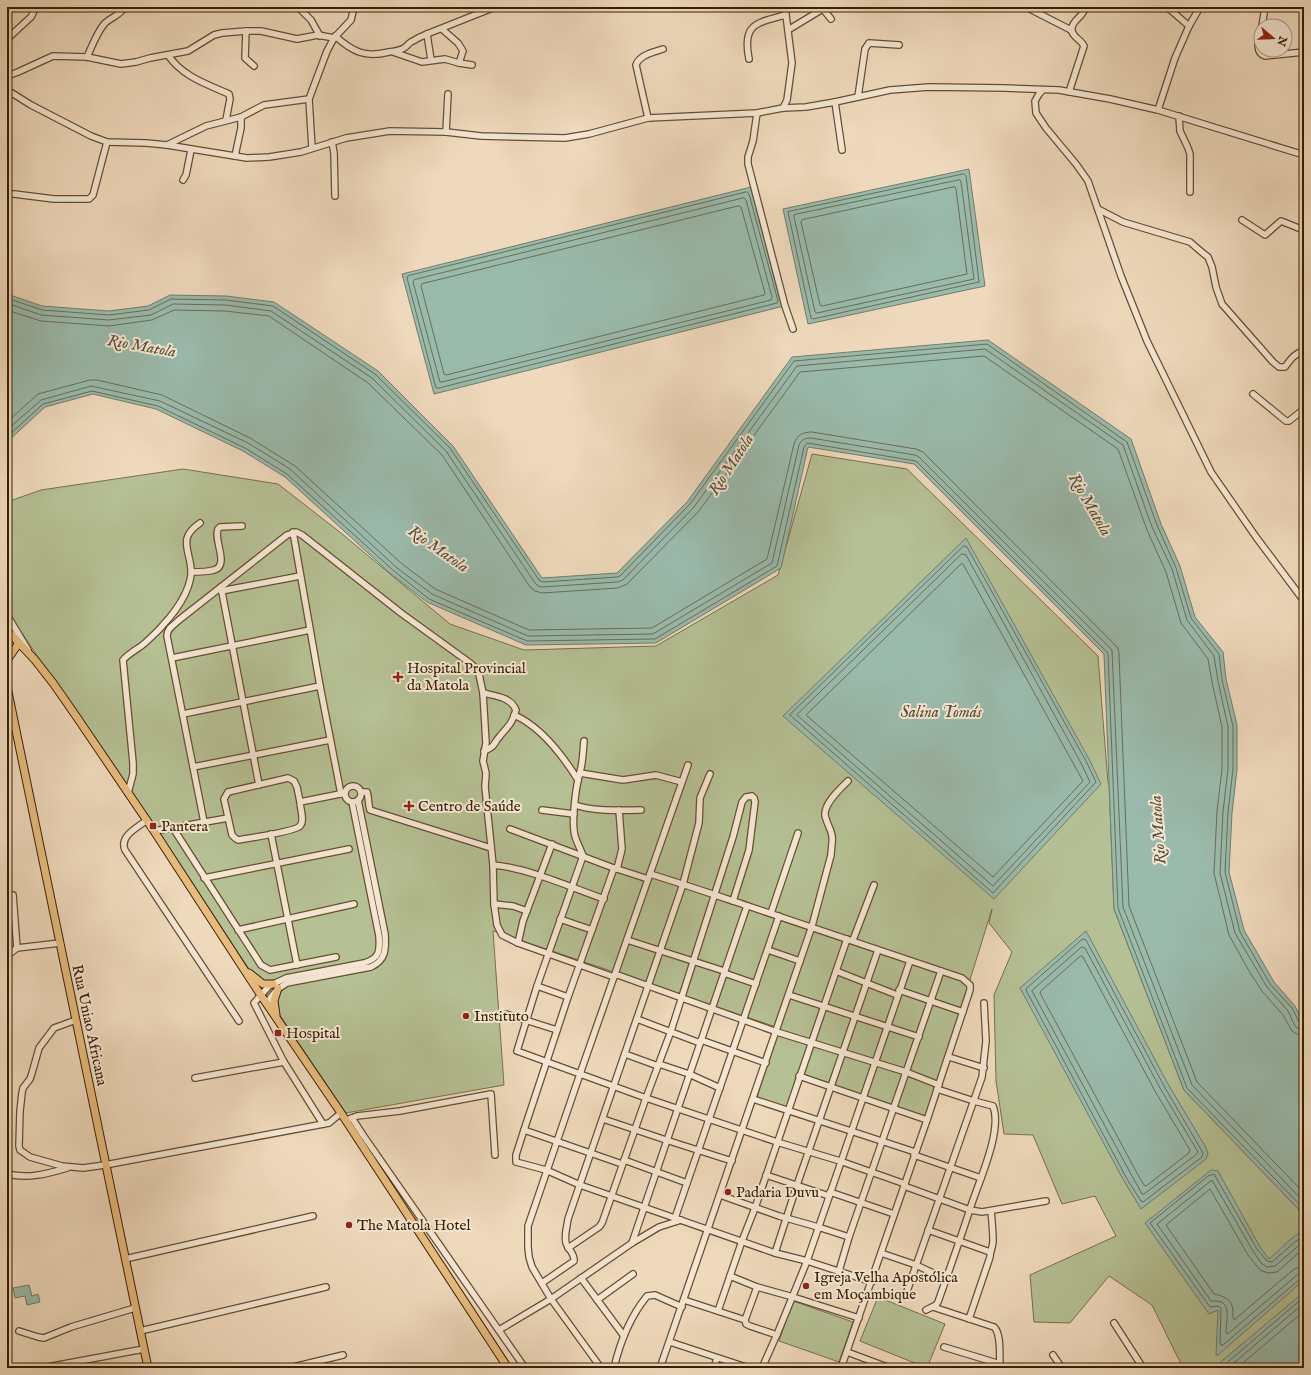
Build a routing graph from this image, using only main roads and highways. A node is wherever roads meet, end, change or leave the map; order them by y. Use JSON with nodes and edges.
{"nodes":[{"id":1,"x":7,"y":630,"type":"edge"},
{"id":2,"x":19,"y":643,"type":"junction"},
{"id":3,"x":7,"y":660,"type":"edge"},
{"id":4,"x":7,"y":687,"type":"edge"},
{"id":5,"x":244,"y":969,"type":"junction"},
{"id":6,"x":278,"y":1020,"type":"junction"},
{"id":7,"x":148,"y":1368,"type":"edge"},
{"id":8,"x":508,"y":1368,"type":"edge"}],
"edges":[{"from":1,"to":2,"type":"main road"},
{"from":2,"to":3,"type":"main road"},
{"from":2,"to":5,"type":"main road"},
{"from":4,"to":7,"type":"main road","name":"Rua Uniao Africana"},
{"from":5,"to":6,"type":"main road"},
{"from":5,"to":6,"type":"main road"},
{"from":6,"to":8,"type":"main road"}]}
